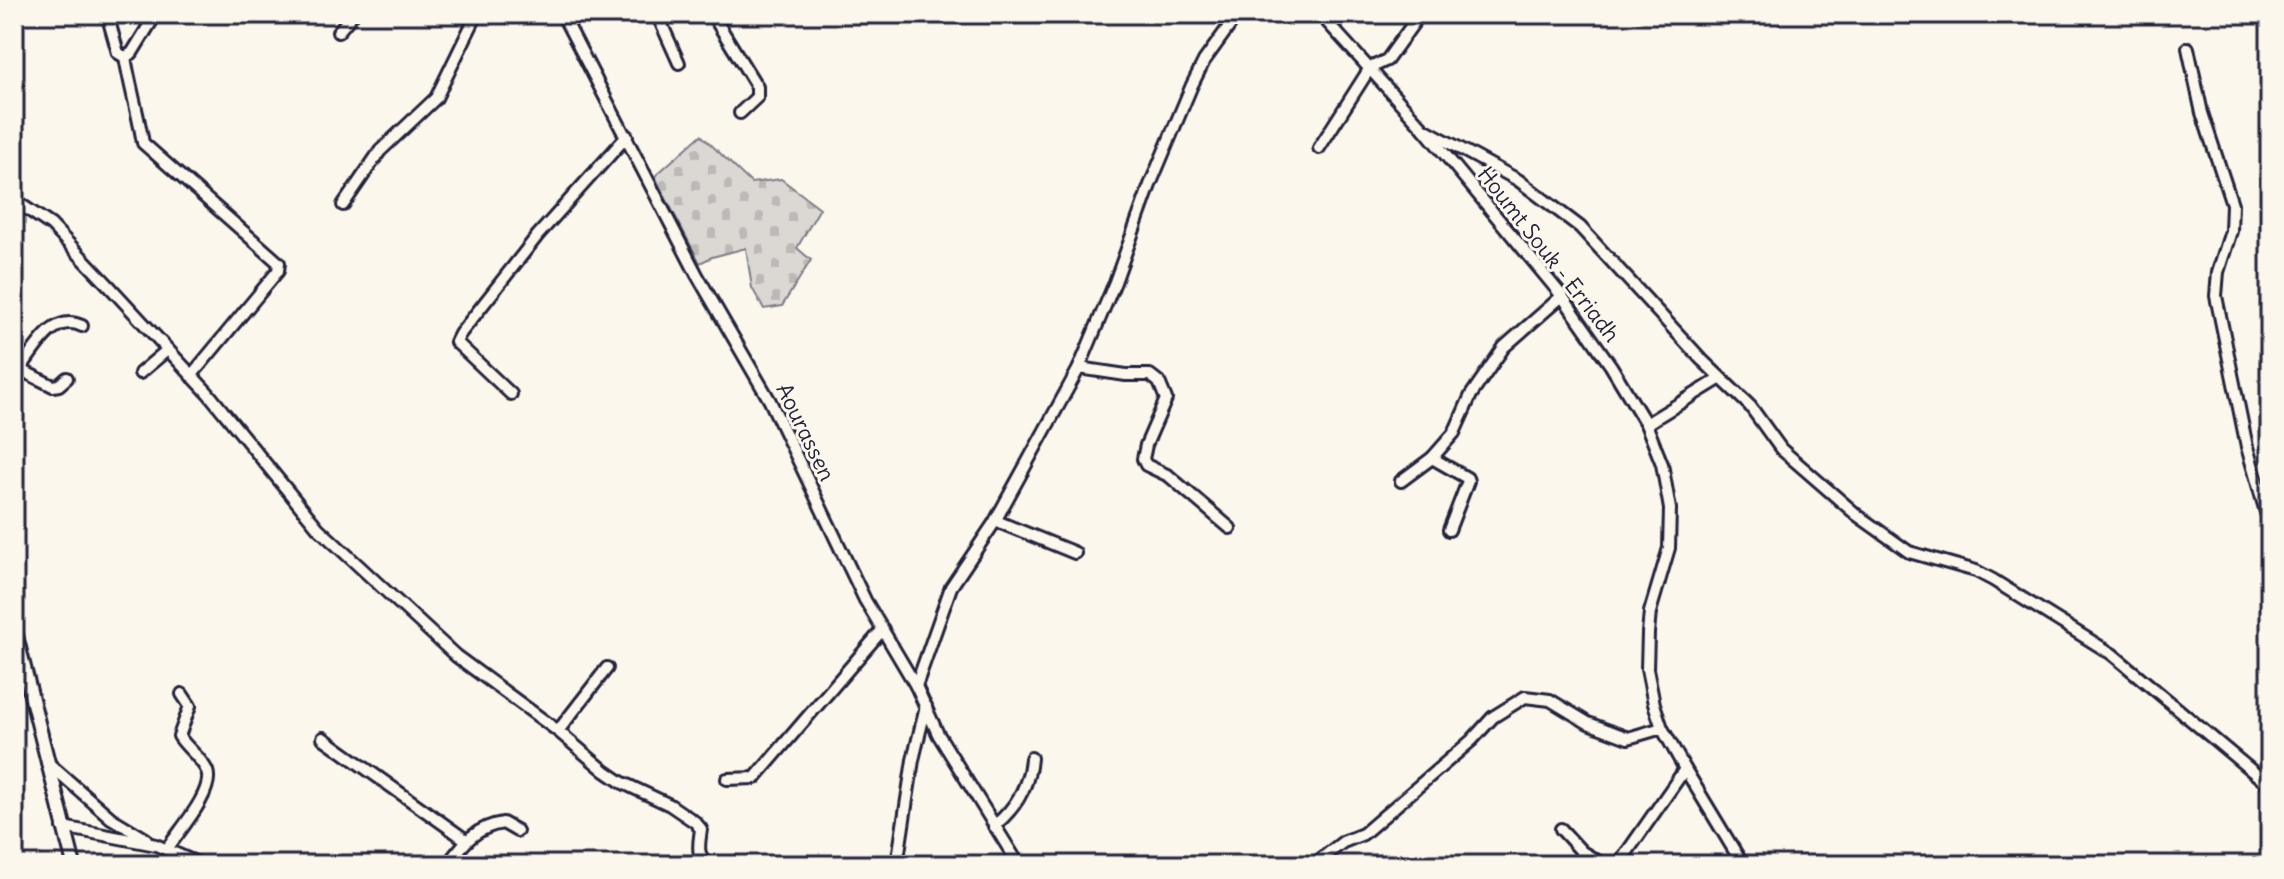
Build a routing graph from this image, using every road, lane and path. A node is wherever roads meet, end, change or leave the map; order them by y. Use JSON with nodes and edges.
{"nodes":[{"id":1,"x":107,"y":14,"type":"edge"},
{"id":2,"x":156,"y":14,"type":"edge"},
{"id":3,"x":353,"y":14,"type":"edge"},
{"id":4,"x":477,"y":14,"type":"edge"},
{"id":5,"x":562,"y":14,"type":"edge"},
{"id":6,"x":657,"y":14,"type":"edge"},
{"id":7,"x":712,"y":14,"type":"edge"},
{"id":8,"x":1233,"y":14,"type":"edge"},
{"id":9,"x":1320,"y":14,"type":"edge"},
{"id":10,"x":1420,"y":14,"type":"edge"},
{"id":11,"x":338,"y":32,"type":"dead end"},
{"id":12,"x":2188,"y":48,"type":"dead end"},
{"id":13,"x":125,"y":57,"type":"junction"},
{"id":14,"x":679,"y":63,"type":"dead end"},
{"id":15,"x":1370,"y":68,"type":"junction"},
{"id":16,"x":740,"y":113,"type":"dead end"},
{"id":17,"x":1424,"y":129,"type":"junction"},
{"id":18,"x":627,"y":136,"type":"junction"},
{"id":19,"x":1319,"y":148,"type":"dead end"},
{"id":20,"x":14,"y":200,"type":"edge"},
{"id":21,"x":343,"y":205,"type":"dead end"},
{"id":22,"x":1562,"y":296,"type":"junction"},
{"id":23,"x":82,"y":326,"type":"dead end"},
{"id":24,"x":166,"y":351,"type":"junction"},
{"id":25,"x":17,"y":368,"type":"edge"},
{"id":26,"x":1079,"y":368,"type":"junction"},
{"id":27,"x":140,"y":373,"type":"dead end"},
{"id":28,"x":191,"y":376,"type":"junction"},
{"id":29,"x":67,"y":378,"type":"dead end"},
{"id":30,"x":1721,"y":378,"type":"junction"},
{"id":31,"x":511,"y":394,"type":"dead end"},
{"id":32,"x":1646,"y":424,"type":"junction"},
{"id":33,"x":1432,"y":458,"type":"junction"},
{"id":34,"x":1401,"y":481,"type":"dead end"},
{"id":35,"x":996,"y":521,"type":"junction"},
{"id":36,"x":2270,"y":526,"type":"edge"},
{"id":37,"x":1230,"y":528,"type":"dead end"},
{"id":38,"x":1449,"y":530,"type":"dead end"},
{"id":39,"x":1075,"y":553,"type":"dead end"},
{"id":40,"x":14,"y":628,"type":"edge"},
{"id":41,"x":883,"y":629,"type":"junction"},
{"id":42,"x":607,"y":668,"type":"dead end"},
{"id":43,"x":916,"y":686,"type":"junction"},
{"id":44,"x":182,"y":694,"type":"dead end"},
{"id":45,"x":926,"y":706,"type":"junction"},
{"id":46,"x":1662,"y":728,"type":"junction"},
{"id":47,"x":558,"y":731,"type":"junction"},
{"id":48,"x":323,"y":738,"type":"dead end"},
{"id":49,"x":1031,"y":758,"type":"dead end"},
{"id":50,"x":47,"y":762,"type":"junction"},
{"id":51,"x":1685,"y":769,"type":"junction"},
{"id":52,"x":727,"y":779,"type":"dead end"},
{"id":53,"x":2270,"y":786,"type":"edge"},
{"id":54,"x":994,"y":826,"type":"junction"},
{"id":55,"x":63,"y":827,"type":"junction"},
{"id":56,"x":1561,"y":829,"type":"dead end"},
{"id":57,"x":517,"y":831,"type":"dead end"},
{"id":58,"x":466,"y":840,"type":"junction"},
{"id":59,"x":161,"y":847,"type":"junction"},
{"id":60,"x":74,"y":865,"type":"edge"},
{"id":61,"x":202,"y":865,"type":"edge"},
{"id":62,"x":447,"y":865,"type":"edge"},
{"id":63,"x":711,"y":865,"type":"edge"},
{"id":64,"x":897,"y":865,"type":"edge"},
{"id":65,"x":1019,"y":865,"type":"edge"},
{"id":66,"x":1313,"y":865,"type":"edge"},
{"id":67,"x":1604,"y":865,"type":"edge"},
{"id":68,"x":1618,"y":865,"type":"edge"},
{"id":69,"x":1743,"y":865,"type":"edge"}],
"edges":[{"from":1,"to":13,"type":"street"},
{"from":2,"to":13,"type":"street"},
{"from":3,"to":11,"type":"street"},
{"from":4,"to":21,"type":"street"},
{"from":5,"to":18,"type":"street","name":"Aourassen"},
{"from":6,"to":14,"type":"street"},
{"from":7,"to":16,"type":"street"},
{"from":8,"to":26,"type":"street"},
{"from":9,"to":15,"type":"street","name":"Houmt Souk - Erriadh"},
{"from":10,"to":15,"type":"street"},
{"from":12,"to":36,"type":"street"},
{"from":13,"to":28,"type":"street"},
{"from":15,"to":17,"type":"street","name":"Houmt Souk - Erriadh"},
{"from":15,"to":19,"type":"street"},
{"from":17,"to":22,"type":"street","name":"Houmt Souk - Erriadh"},
{"from":17,"to":30,"type":"street"},
{"from":18,"to":31,"type":"street"},
{"from":18,"to":41,"type":"street","name":"Aourassen"},
{"from":20,"to":24,"type":"street"},
{"from":22,"to":32,"type":"street","name":"Houmt Souk - Erriadh"},
{"from":22,"to":33,"type":"street"},
{"from":23,"to":25,"type":"street"},
{"from":24,"to":27,"type":"street"},
{"from":24,"to":28,"type":"street"},
{"from":25,"to":29,"type":"street"},
{"from":26,"to":35,"type":"street"},
{"from":26,"to":37,"type":"street"},
{"from":28,"to":47,"type":"street"},
{"from":30,"to":32,"type":"street"},
{"from":30,"to":53,"type":"street"},
{"from":32,"to":46,"type":"street","name":"Houmt Souk - Erriadh"},
{"from":33,"to":34,"type":"street"},
{"from":33,"to":38,"type":"street"},
{"from":35,"to":39,"type":"street"},
{"from":35,"to":43,"type":"street"},
{"from":40,"to":50,"type":"main road"},
{"from":41,"to":43,"type":"street","name":"Aourassen"},
{"from":41,"to":52,"type":"street"},
{"from":42,"to":47,"type":"street"},
{"from":43,"to":45,"type":"street","name":"Aourassen"},
{"from":44,"to":59,"type":"street"},
{"from":45,"to":54,"type":"street","name":"Aourassen"},
{"from":45,"to":64,"type":"street"},
{"from":46,"to":51,"type":"street","name":"Houmt Souk - Erriadh"},
{"from":46,"to":66,"type":"street"},
{"from":47,"to":63,"type":"street"},
{"from":48,"to":58,"type":"street"},
{"from":49,"to":54,"type":"street"},
{"from":50,"to":55,"type":"main road"},
{"from":50,"to":59,"type":"street"},
{"from":51,"to":68,"type":"street"},
{"from":51,"to":69,"type":"street","name":"Houmt Souk - Erriadh"},
{"from":54,"to":65,"type":"street","name":"Aourassen"},
{"from":55,"to":59,"type":"street"},
{"from":55,"to":60,"type":"main road"},
{"from":56,"to":67,"type":"street"},
{"from":57,"to":58,"type":"street"},
{"from":58,"to":62,"type":"street"},
{"from":59,"to":61,"type":"street"}]}
